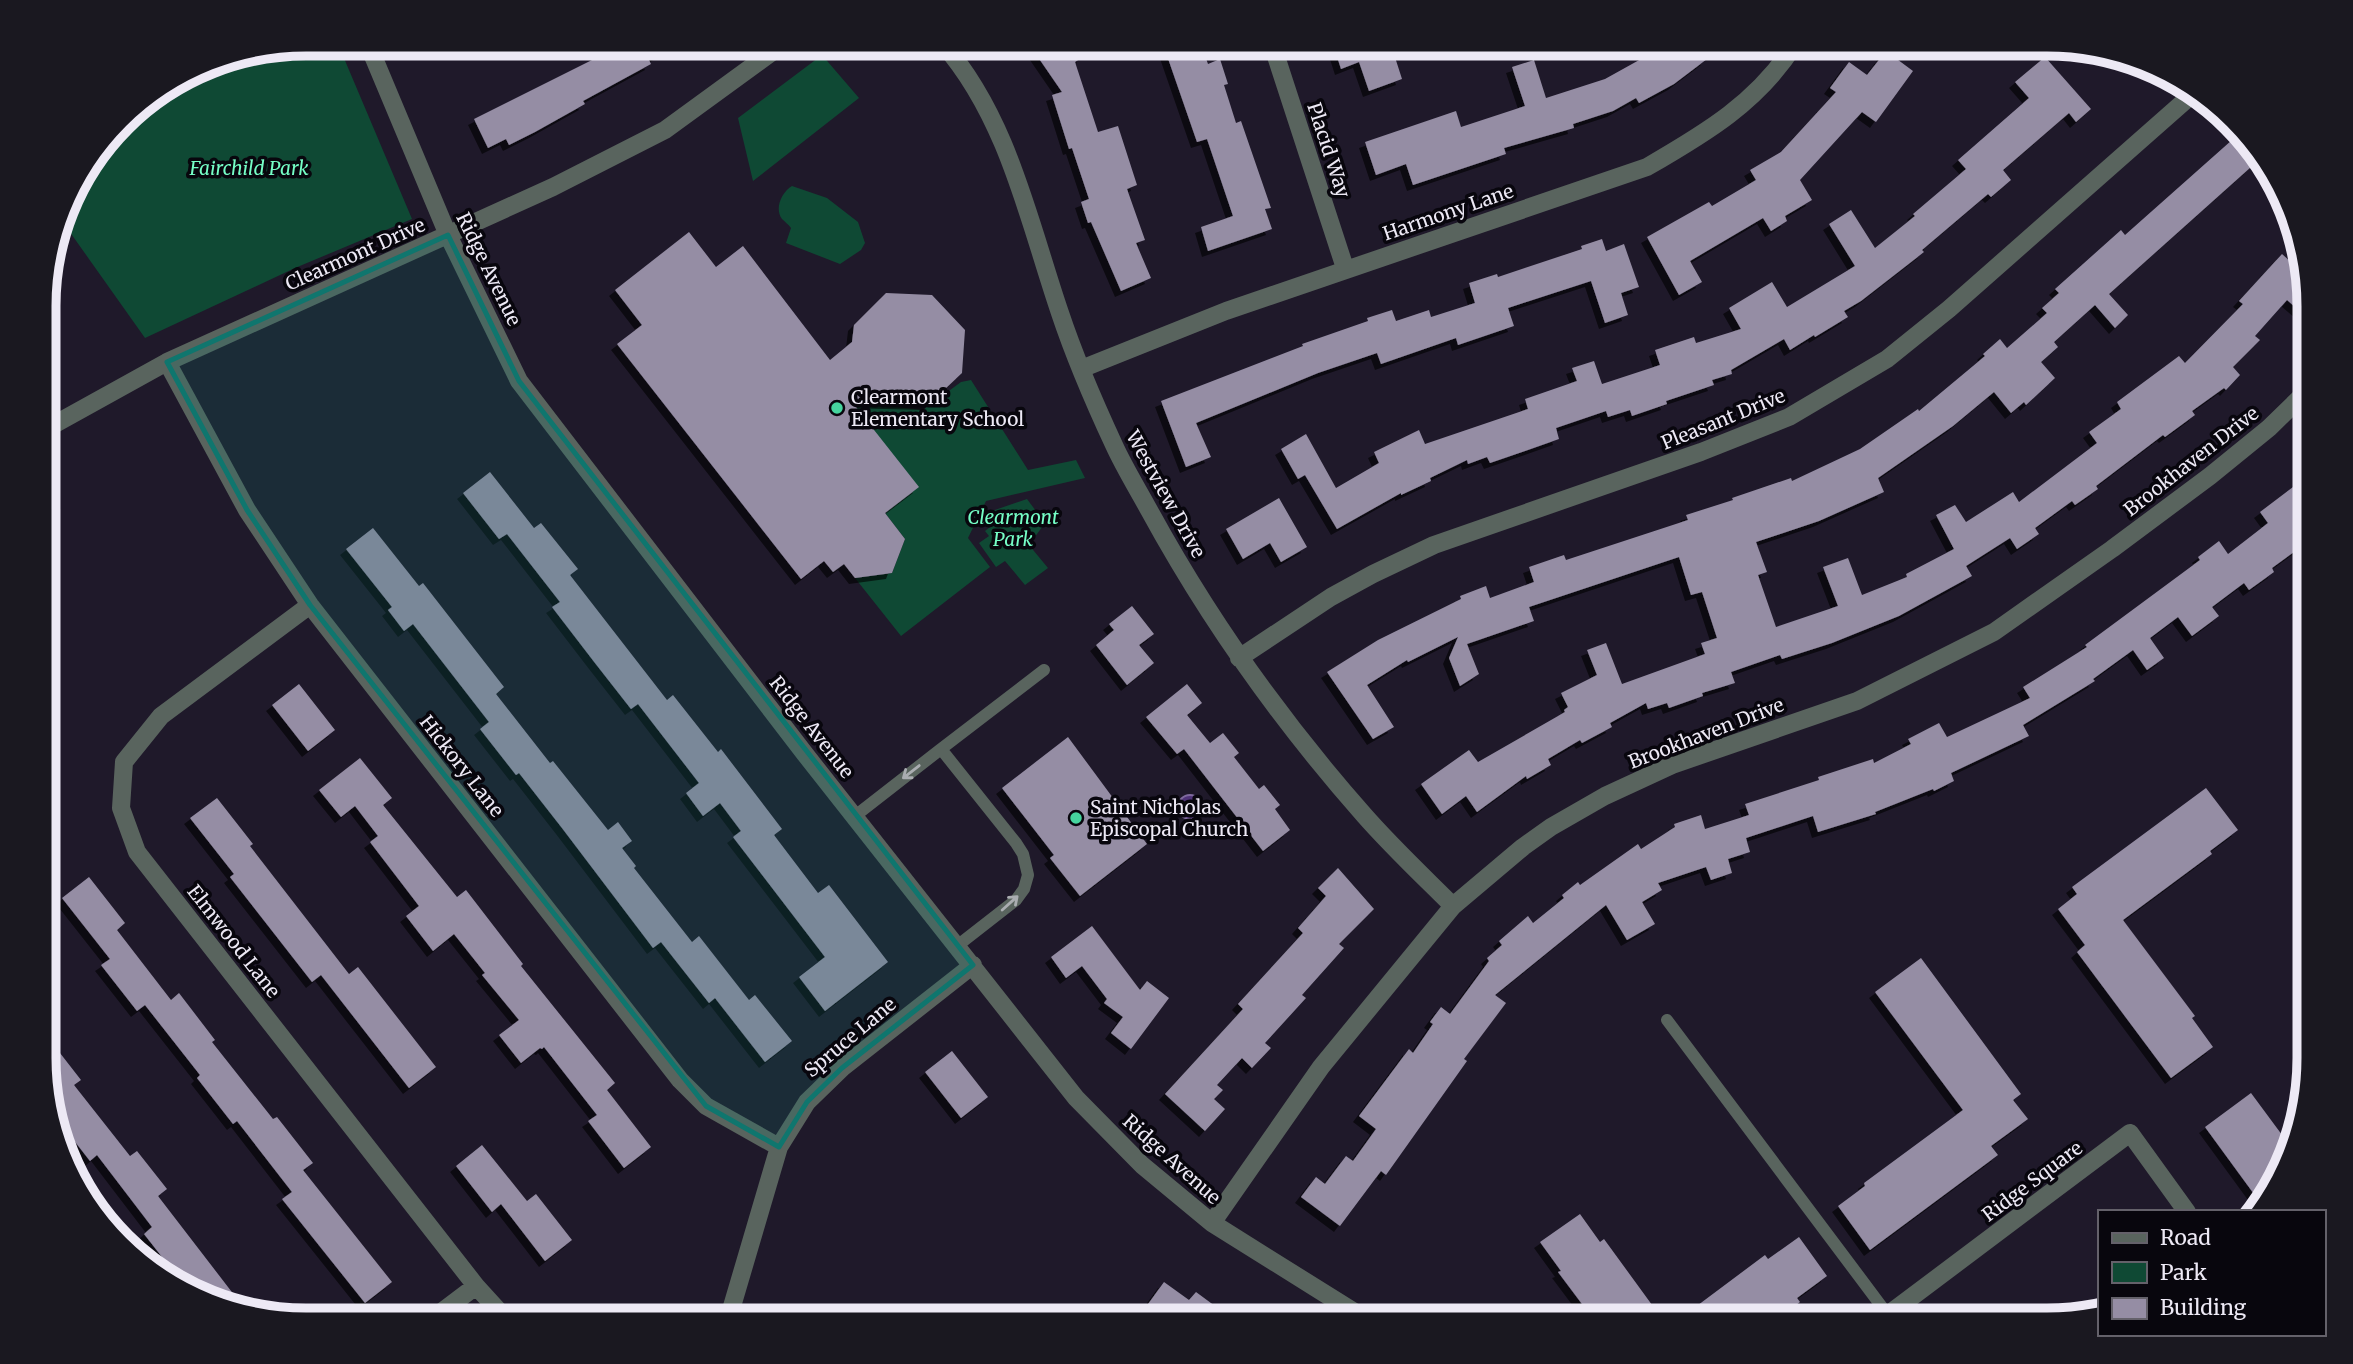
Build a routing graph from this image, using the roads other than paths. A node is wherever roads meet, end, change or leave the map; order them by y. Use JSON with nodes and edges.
{"nodes":[{"id":1,"x":373,"y":56,"type":"edge"},
{"id":2,"x":767,"y":56,"type":"edge"},
{"id":3,"x":951,"y":56,"type":"edge"},
{"id":4,"x":1276,"y":56,"type":"edge"},
{"id":5,"x":1785,"y":56,"type":"edge"},
{"id":6,"x":2187,"y":99,"type":"edge"},
{"id":7,"x":448,"y":235,"type":"junction"},
{"id":8,"x":1345,"y":268,"type":"junction"},
{"id":9,"x":167,"y":362,"type":"junction"},
{"id":10,"x":1081,"y":369,"type":"junction"},
{"id":11,"x":2296,"y":402,"type":"edge"},
{"id":12,"x":56,"y":423,"type":"edge"},
{"id":13,"x":310,"y":605,"type":"junction"},
{"id":14,"x":1239,"y":658,"type":"junction"},
{"id":15,"x":1044,"y":670,"type":"dead end"},
{"id":16,"x":941,"y":749,"type":"junction"},
{"id":17,"x":855,"y":816,"type":"junction"},
{"id":18,"x":1453,"y":906,"type":"junction"},
{"id":19,"x":957,"y":946,"type":"junction"},
{"id":20,"x":973,"y":965,"type":"junction"},
{"id":21,"x":1667,"y":1020,"type":"dead end"},
{"id":22,"x":779,"y":1147,"type":"junction"},
{"id":23,"x":2186,"y":1210,"type":"edge"},
{"id":24,"x":1212,"y":1223,"type":"junction"},
{"id":25,"x":476,"y":1286,"type":"junction"},
{"id":26,"x":447,"y":1308,"type":"edge"},
{"id":27,"x":496,"y":1308,"type":"edge"},
{"id":28,"x":732,"y":1308,"type":"edge"},
{"id":29,"x":1348,"y":1308,"type":"edge"},
{"id":30,"x":1877,"y":1308,"type":"edge"},
{"id":31,"x":1896,"y":1308,"type":"edge"}],
"edges":[{"from":1,"to":7,"type":"street","name":"Ridge Avenue"},
{"from":2,"to":7,"type":"street","name":"Clearmont Drive"},
{"from":3,"to":10,"type":"street","name":"Westview Drive"},
{"from":4,"to":8,"type":"street","name":"Placid Way"},
{"from":5,"to":8,"type":"street","name":"Harmony Lane"},
{"from":6,"to":14,"type":"street","name":"Pleasant Drive"},
{"from":7,"to":9,"type":"street","name":"Clearmont Drive"},
{"from":7,"to":17,"type":"street","name":"Ridge Avenue"},
{"from":8,"to":10,"type":"street","name":"Harmony Lane"},
{"from":9,"to":12,"type":"street","name":"Clearmont Drive"},
{"from":9,"to":13,"type":"street","name":"Hickory Lane"},
{"from":10,"to":14,"type":"street","name":"Westview Drive"},
{"from":11,"to":18,"type":"street","name":"Brookhaven Drive"},
{"from":13,"to":22,"type":"street","name":"Hickory Lane"},
{"from":13,"to":25,"type":"street","name":"Elmwood Lane"},
{"from":14,"to":18,"type":"street","name":"Westview Drive"},
{"from":15,"to":16,"type":"lane"},
{"from":16,"to":17,"type":"lane","one_way":true},
{"from":19,"to":16,"type":"lane","one_way":true},
{"from":17,"to":19,"type":"street","name":"Ridge Avenue"},
{"from":18,"to":24,"type":"street","name":"Brookhaven Drive"},
{"from":19,"to":20,"type":"street","name":"Ridge Avenue"},
{"from":20,"to":22,"type":"street","name":"Spruce Lane"},
{"from":20,"to":24,"type":"street","name":"Ridge Avenue"},
{"from":21,"to":30,"type":"lane"},
{"from":22,"to":28,"type":"street","name":"Spruce Lane"},
{"from":23,"to":31,"type":"street","name":"Ridge Square"},
{"from":24,"to":29,"type":"street","name":"Ridge Avenue"},
{"from":25,"to":26,"type":"street"},
{"from":25,"to":27,"type":"street","name":"Elmwood Lane"}]}
